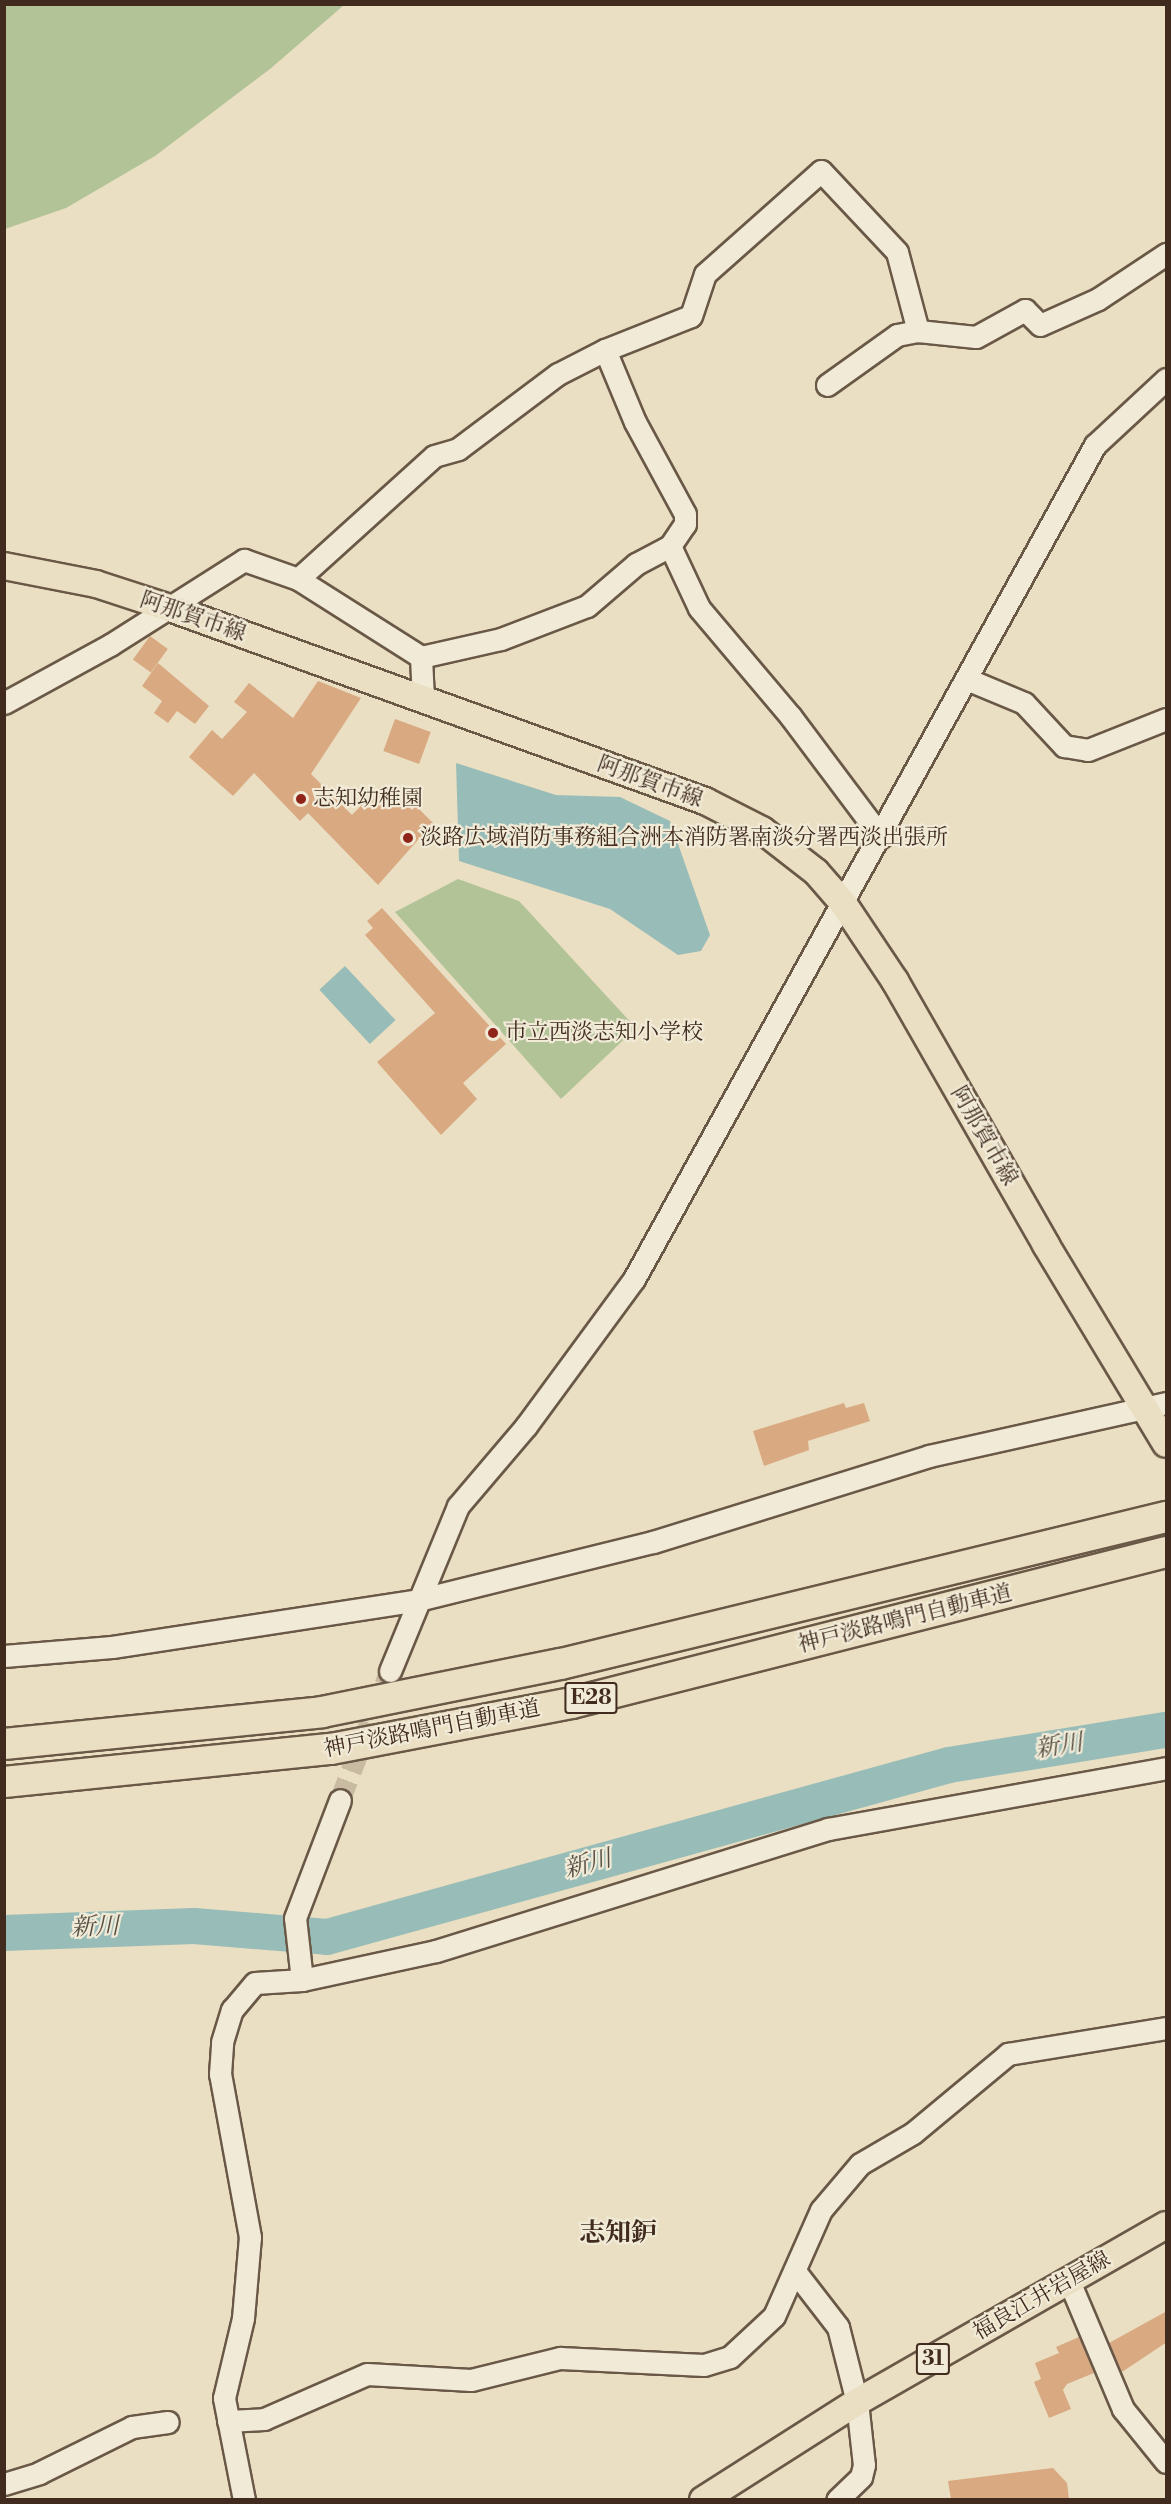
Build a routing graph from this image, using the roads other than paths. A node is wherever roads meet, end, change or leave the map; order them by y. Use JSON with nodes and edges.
{"nodes":[{"id":1,"x":1167,"y":254,"type":"edge"},
{"id":2,"x":918,"y":331,"type":"junction"},
{"id":3,"x":605,"y":350,"type":"junction"},
{"id":4,"x":1167,"y":379,"type":"edge"},
{"id":5,"x":827,"y":385,"type":"dead end"},
{"id":6,"x":670,"y":546,"type":"junction"},
{"id":7,"x":4,"y":566,"type":"edge"},
{"id":8,"x":298,"y":579,"type":"junction"},
{"id":9,"x":170,"y":608,"type":"junction"},
{"id":10,"x":421,"y":657,"type":"junction"},
{"id":11,"x":969,"y":680,"type":"junction"},
{"id":12,"x":423,"y":700,"type":"junction"},
{"id":13,"x":4,"y":703,"type":"edge"},
{"id":14,"x":1167,"y":719,"type":"edge"},
{"id":15,"x":881,"y":837,"type":"junction"},
{"id":16,"x":843,"y":903,"type":"junction"},
{"id":17,"x":1156,"y":1405,"type":"edge"},
{"id":18,"x":1167,"y":1444,"type":"edge"},
{"id":19,"x":1167,"y":1517,"type":"edge"},
{"id":20,"x":1167,"y":1552,"type":"edge"},
{"id":21,"x":418,"y":1600,"type":"junction"},
{"id":22,"x":4,"y":1656,"type":"edge"},
{"id":23,"x":390,"y":1671,"type":"tunnel mouth"},
{"id":24,"x":4,"y":1744,"type":"edge"},
{"id":25,"x":1167,"y":1768,"type":"edge"},
{"id":26,"x":4,"y":1782,"type":"edge"},
{"id":27,"x":340,"y":1800,"type":"tunnel mouth"},
{"id":28,"x":302,"y":1980,"type":"junction"},
{"id":29,"x":1167,"y":2028,"type":"edge"},
{"id":30,"x":1167,"y":2225,"type":"edge"},
{"id":31,"x":797,"y":2274,"type":"junction"},
{"id":32,"x":1069,"y":2281,"type":"junction"},
{"id":33,"x":857,"y":2402,"type":"junction"},
{"id":34,"x":228,"y":2421,"type":"junction"},
{"id":35,"x":168,"y":2422,"type":"dead end"},
{"id":36,"x":1167,"y":2462,"type":"edge"},
{"id":37,"x":4,"y":2484,"type":"edge"},
{"id":38,"x":244,"y":2499,"type":"edge"},
{"id":39,"x":703,"y":2499,"type":"edge"},
{"id":40,"x":837,"y":2499,"type":"edge"}],
"edges":[{"from":1,"to":2,"type":"street"},
{"from":2,"to":3,"type":"street"},
{"from":2,"to":5,"type":"street"},
{"from":3,"to":6,"type":"street"},
{"from":3,"to":8,"type":"street"},
{"from":4,"to":11,"type":"street"},
{"from":6,"to":10,"type":"street"},
{"from":6,"to":15,"type":"street"},
{"from":7,"to":9,"type":"main road","name":"阿那賀市線"},
{"from":8,"to":9,"type":"street"},
{"from":8,"to":10,"type":"street"},
{"from":9,"to":12,"type":"main road","name":"阿那賀市線"},
{"from":9,"to":13,"type":"street"},
{"from":10,"to":12,"type":"street"},
{"from":11,"to":14,"type":"street"},
{"from":11,"to":15,"type":"street"},
{"from":12,"to":16,"type":"main road","name":"阿那賀市線"},
{"from":15,"to":16,"type":"street"},
{"from":16,"to":17,"type":"main road","name":"阿那賀市線"},
{"from":16,"to":21,"type":"street"},
{"from":17,"to":18,"type":"main road","name":"阿那賀市線"},
{"from":17,"to":21,"type":"street"},
{"from":19,"to":24,"type":"highway","name":"神戸淡路鳴門自動車道","number":"E28"},
{"from":20,"to":26,"type":"highway","name":"神戸淡路鳴門自動車道","number":"E28"},
{"from":21,"to":22,"type":"street"},
{"from":21,"to":23,"type":"street"},
{"from":25,"to":28,"type":"street"},
{"from":27,"to":28,"type":"street"},
{"from":28,"to":34,"type":"street"},
{"from":29,"to":31,"type":"street"},
{"from":30,"to":32,"type":"main road","name":"福良江井岩屋線","number":"31"},
{"from":31,"to":33,"type":"street"},
{"from":31,"to":34,"type":"street"},
{"from":32,"to":33,"type":"main road","name":"福良江井岩屋線","number":"31"},
{"from":32,"to":36,"type":"street"},
{"from":33,"to":39,"type":"main road","name":"福良江井岩屋線","number":"31"},
{"from":33,"to":40,"type":"street"},
{"from":34,"to":38,"type":"street"},
{"from":35,"to":37,"type":"street"}]}
